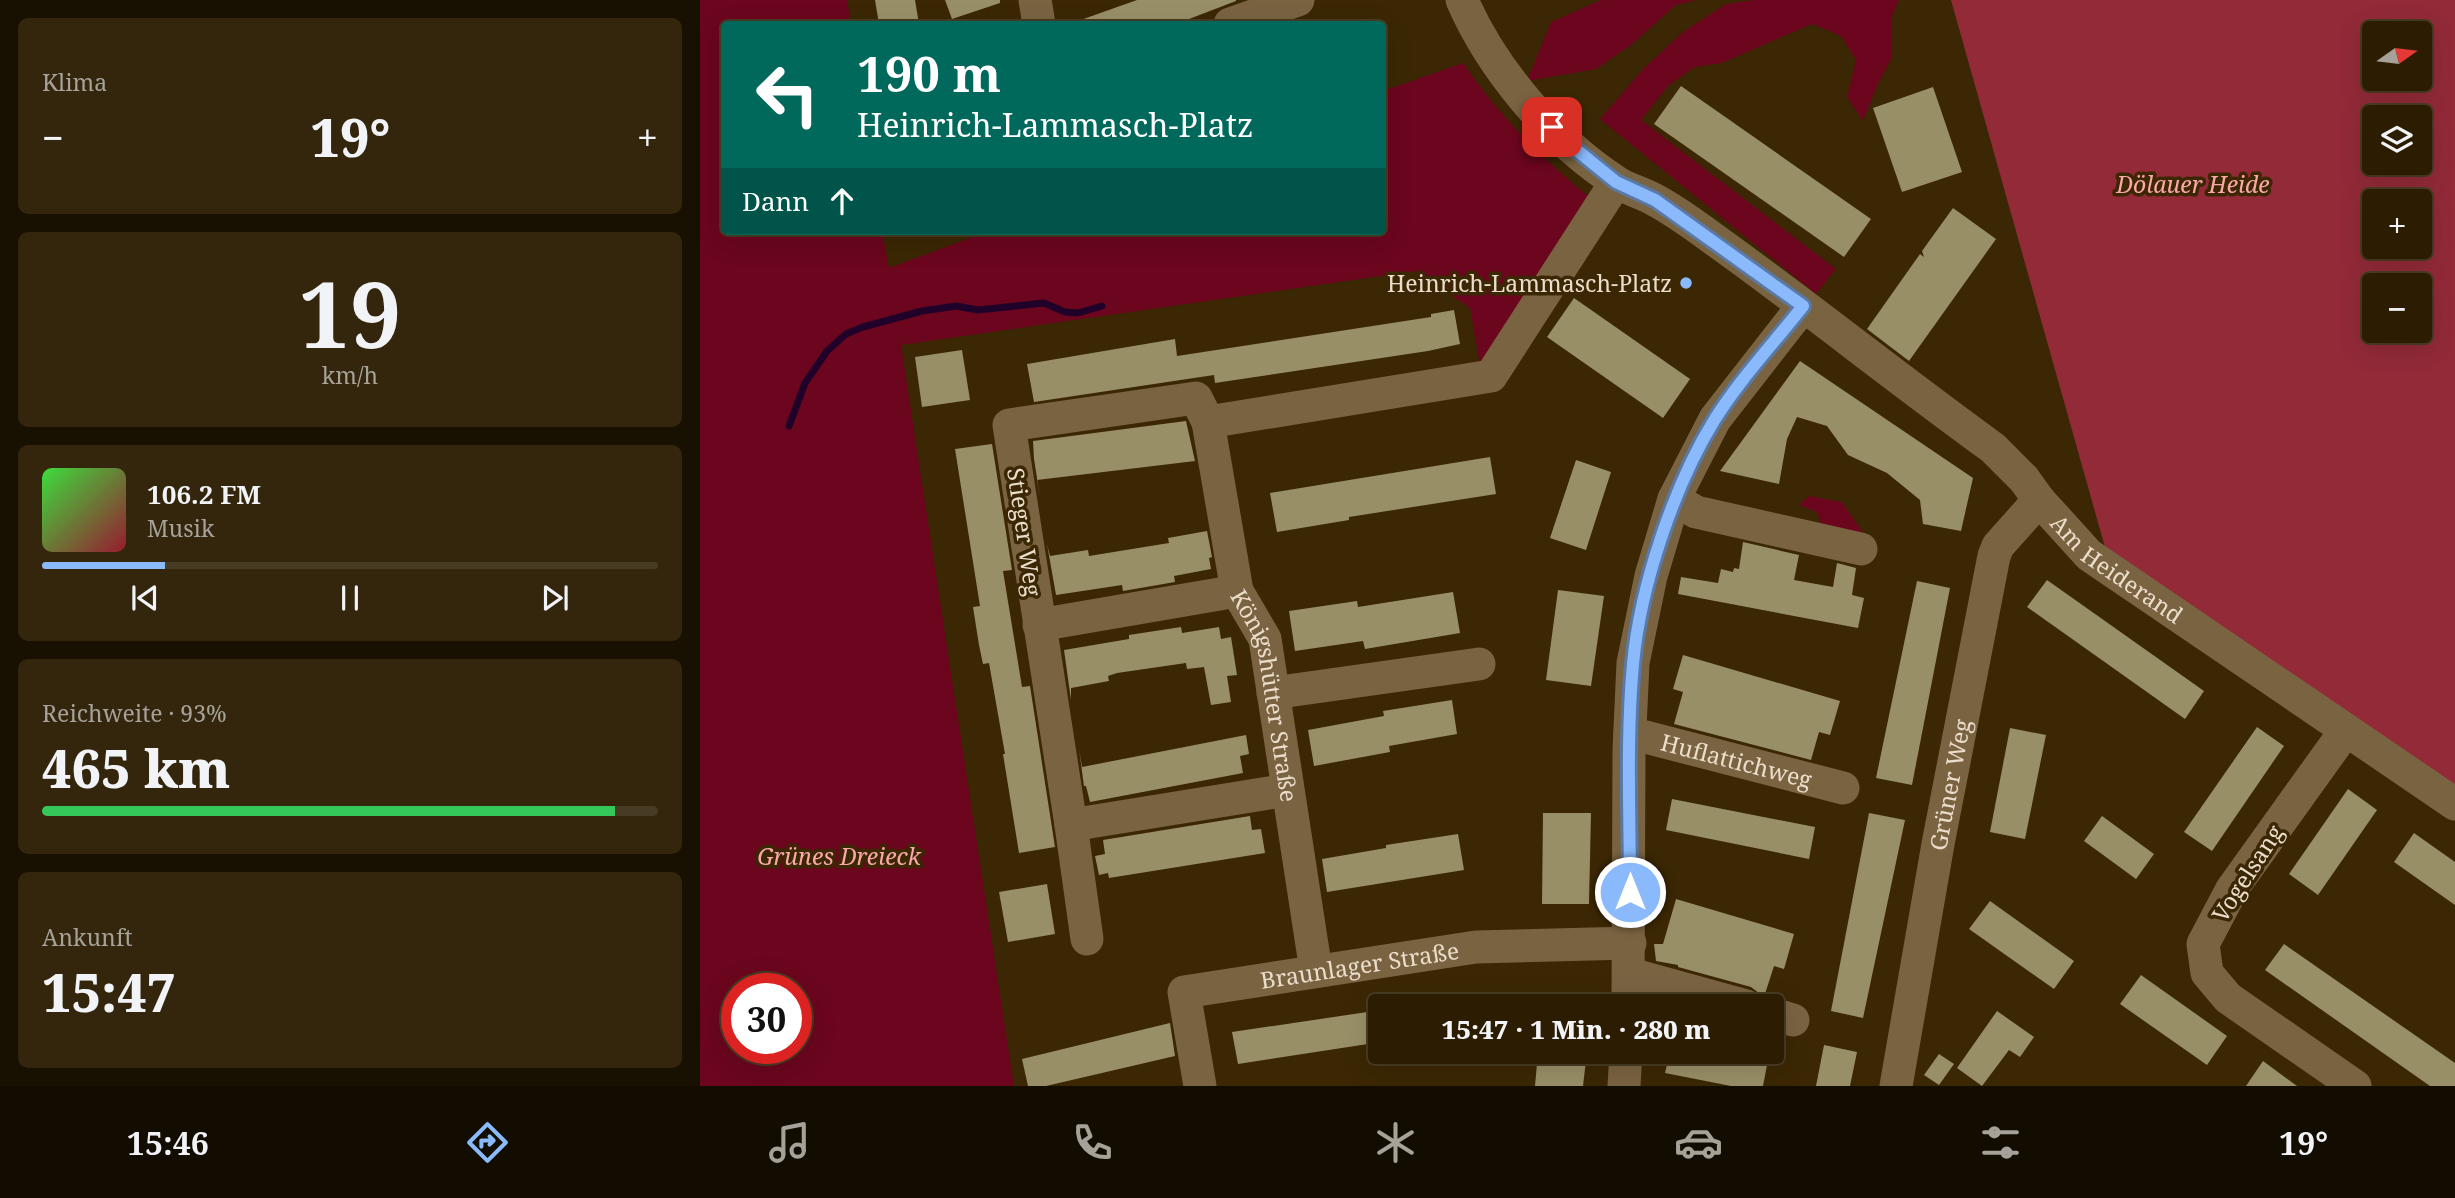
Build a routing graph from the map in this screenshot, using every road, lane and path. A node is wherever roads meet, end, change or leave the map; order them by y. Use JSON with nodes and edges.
{"nodes":[{"id":1,"x":1035,"y":0,"type":"edge"},
{"id":2,"x":1298,"y":0,"type":"edge"},
{"id":3,"x":1462,"y":0,"type":"edge"},
{"id":4,"x":1038,"y":21,"type":"edge"},
{"id":5,"x":1238,"y":21,"type":"edge"},
{"id":6,"x":1616,"y":182,"type":"junction"},
{"id":7,"x":1803,"y":306,"type":"junction"},
{"id":8,"x":1202,"y":410,"type":"junction"},
{"id":9,"x":1674,"y":499,"type":"junction"},
{"id":10,"x":2039,"y":500,"type":"junction"},
{"id":11,"x":1861,"y":548,"type":"dead end"},
{"id":12,"x":1237,"y":591,"type":"junction"},
{"id":13,"x":1039,"y":625,"type":"junction"},
{"id":14,"x":1479,"y":664,"type":"dead end"},
{"id":15,"x":1273,"y":693,"type":"junction"},
{"id":16,"x":2346,"y":730,"type":"junction"},
{"id":17,"x":1630,"y":733,"type":"junction"},
{"id":18,"x":1843,"y":788,"type":"dead end"},
{"id":19,"x":1288,"y":790,"type":"junction"},
{"id":20,"x":2455,"y":804,"type":"edge"},
{"id":21,"x":1071,"y":825,"type":"junction"},
{"id":22,"x":1087,"y":939,"type":"dead end"},
{"id":23,"x":1630,"y":958,"type":"junction"},
{"id":24,"x":1316,"y":971,"type":"junction"},
{"id":25,"x":1628,"y":994,"type":"edge"},
{"id":26,"x":1717,"y":994,"type":"edge"},
{"id":27,"x":1625,"y":1064,"type":"edge"},
{"id":28,"x":1200,"y":1086,"type":"edge"},
{"id":29,"x":1624,"y":1086,"type":"edge"},
{"id":30,"x":1896,"y":1086,"type":"edge"},
{"id":31,"x":2355,"y":1086,"type":"edge"}],
"edges":[{"from":1,"to":4,"type":"street"},
{"from":2,"to":5,"type":"street"},
{"from":3,"to":6,"type":"street"},
{"from":6,"to":7,"type":"street"},
{"from":6,"to":8,"type":"street"},
{"from":7,"to":9,"type":"street"},
{"from":7,"to":10,"type":"street","name":"Am Heiderand"},
{"from":8,"to":12,"type":"street","name":"Königshütter Straße"},
{"from":8,"to":13,"type":"street","name":"Stieger Weg"},
{"from":9,"to":11,"type":"street"},
{"from":9,"to":17,"type":"street"},
{"from":10,"to":16,"type":"street","name":"Am Heiderand"},
{"from":10,"to":30,"type":"street","name":"Grüner Weg"},
{"from":12,"to":13,"type":"street"},
{"from":12,"to":15,"type":"street","name":"Königshütter Straße"},
{"from":13,"to":21,"type":"street","name":"Stieger Weg"},
{"from":14,"to":15,"type":"street"},
{"from":15,"to":19,"type":"street","name":"Königshütter Straße"},
{"from":16,"to":20,"type":"street","name":"Am Heiderand"},
{"from":16,"to":31,"type":"street","name":"Vogelsang"},
{"from":17,"to":18,"type":"street","name":"Huflattichweg"},
{"from":17,"to":23,"type":"street"},
{"from":19,"to":21,"type":"street"},
{"from":19,"to":24,"type":"street","name":"Königshütter Straße"},
{"from":21,"to":22,"type":"street","name":"Stieger Weg"},
{"from":23,"to":24,"type":"street","name":"Braunlager Straße"},
{"from":23,"to":25,"type":"street"},
{"from":23,"to":26,"type":"street","name":"Braunlager Straße"},
{"from":24,"to":28,"type":"street","name":"Braunlager Straße"},
{"from":27,"to":29,"type":"street"}]}
